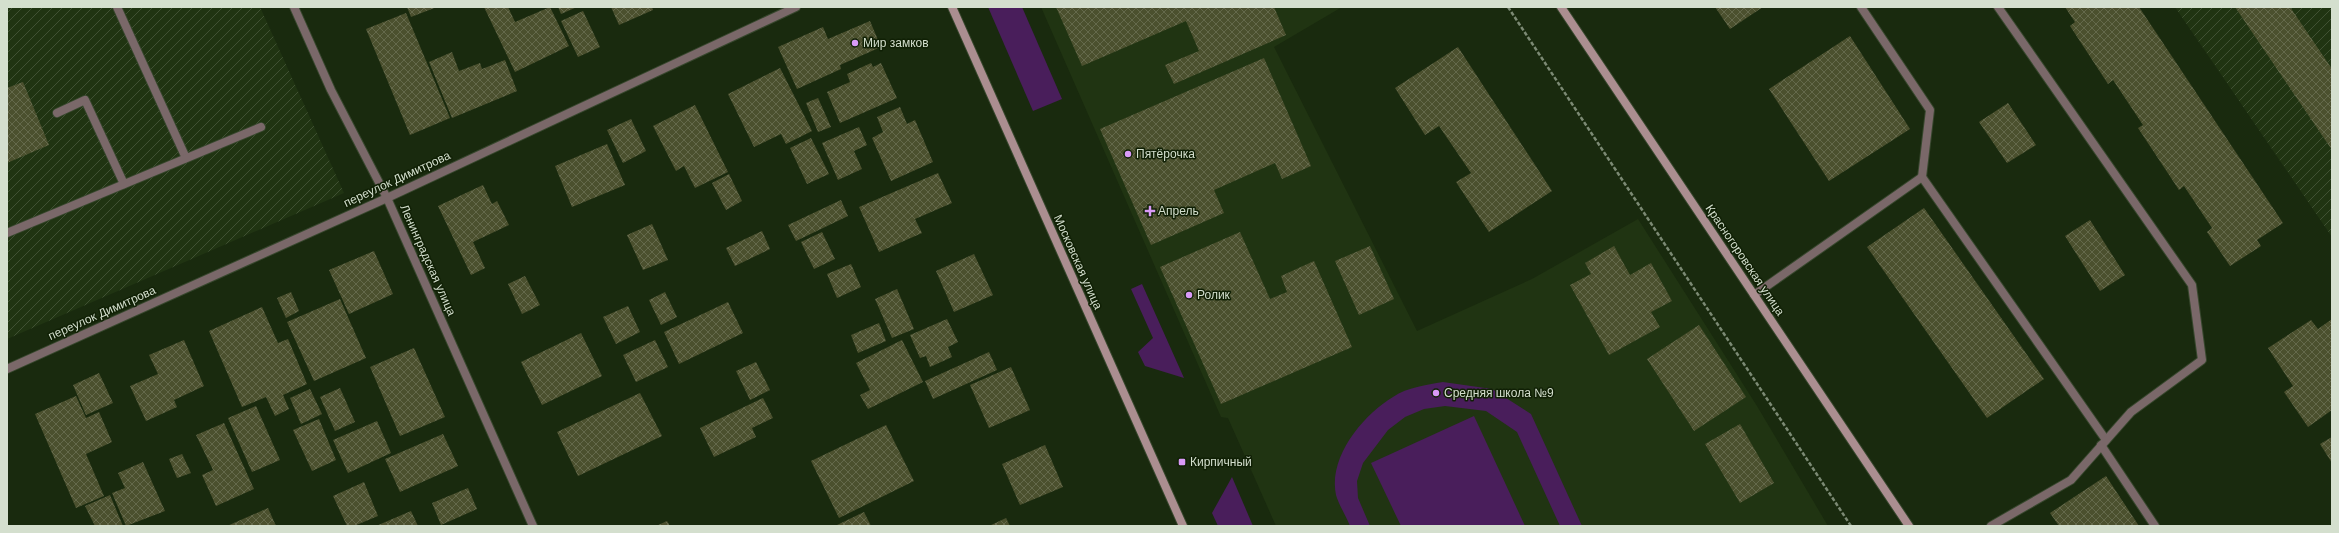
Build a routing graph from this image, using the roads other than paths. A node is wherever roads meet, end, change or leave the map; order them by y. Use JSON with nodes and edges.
{"nodes":[{"id":1,"x":117,"y":7,"type":"edge"},
{"id":2,"x":294,"y":7,"type":"edge"},
{"id":3,"x":796,"y":7,"type":"edge"},
{"id":4,"x":952,"y":7,"type":"edge"},
{"id":5,"x":1561,"y":7,"type":"edge"},
{"id":6,"x":1861,"y":7,"type":"edge"},
{"id":7,"x":1998,"y":7,"type":"edge"},
{"id":8,"x":57,"y":113,"type":"dead end"},
{"id":9,"x":261,"y":127,"type":"dead end"},
{"id":10,"x":186,"y":158,"type":"junction"},
{"id":11,"x":1922,"y":177,"type":"junction"},
{"id":12,"x":124,"y":184,"type":"junction"},
{"id":13,"x":387,"y":198,"type":"junction"},
{"id":14,"x":7,"y":233,"type":"edge"},
{"id":15,"x":1754,"y":295,"type":"junction"},
{"id":16,"x":7,"y":369,"type":"edge"},
{"id":17,"x":2104,"y":442,"type":"junction"},
{"id":18,"x":533,"y":526,"type":"edge"},
{"id":19,"x":1183,"y":526,"type":"edge"},
{"id":20,"x":1908,"y":526,"type":"edge"},
{"id":21,"x":1991,"y":526,"type":"edge"},
{"id":22,"x":2155,"y":526,"type":"edge"}],
"edges":[{"from":1,"to":10,"type":"street"},
{"from":2,"to":13,"type":"street","name":"Ленинградская улица"},
{"from":3,"to":13,"type":"street","name":"переулок Димитрова"},
{"from":4,"to":19,"type":"street","name":"Московская улица"},
{"from":5,"to":15,"type":"street","name":"Красногоровская улица"},
{"from":6,"to":11,"type":"street"},
{"from":7,"to":17,"type":"street"},
{"from":8,"to":12,"type":"street"},
{"from":9,"to":10,"type":"street"},
{"from":10,"to":12,"type":"street"},
{"from":11,"to":15,"type":"street"},
{"from":11,"to":17,"type":"street"},
{"from":12,"to":14,"type":"street"},
{"from":13,"to":16,"type":"street","name":"переулок Димитрова"},
{"from":13,"to":18,"type":"street","name":"Ленинградская улица"},
{"from":15,"to":20,"type":"street","name":"Красногоровская улица"},
{"from":17,"to":21,"type":"street"},
{"from":17,"to":22,"type":"street"}]}
